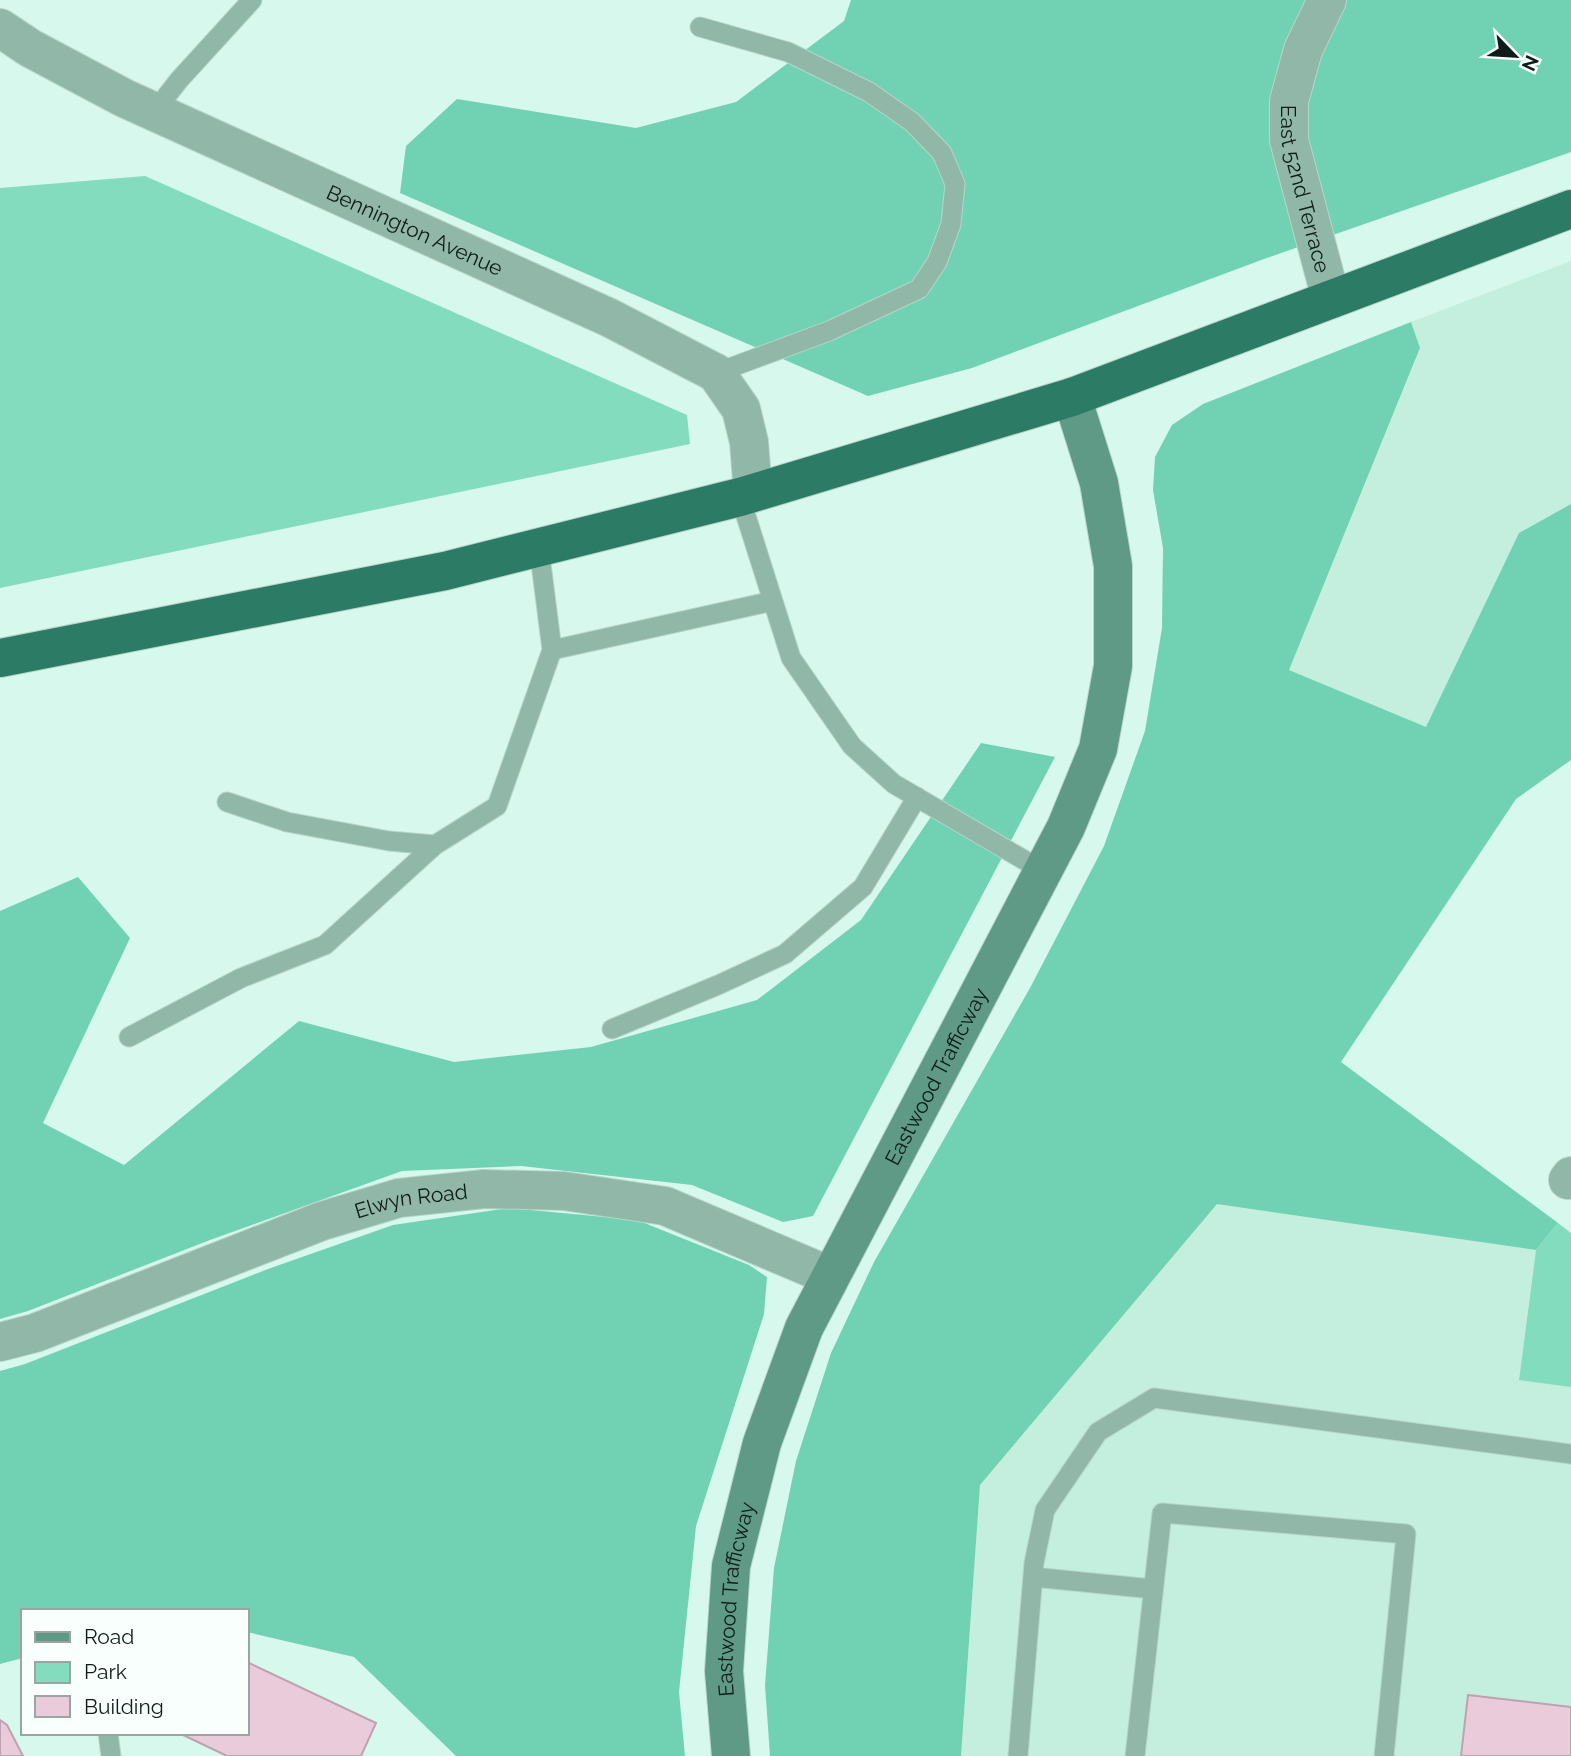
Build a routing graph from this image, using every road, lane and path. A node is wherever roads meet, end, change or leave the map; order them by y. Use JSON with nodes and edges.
{"nodes":[{"id":1,"x":252,"y":0,"type":"edge"},
{"id":2,"x":1326,"y":0,"type":"edge"},
{"id":3,"x":700,"y":27,"type":"dead end"},
{"id":4,"x":0,"y":28,"type":"edge"},
{"id":5,"x":154,"y":112,"type":"junction"},
{"id":6,"x":1571,"y":209,"type":"edge"},
{"id":7,"x":1331,"y":299,"type":"junction"},
{"id":8,"x":716,"y":373,"type":"junction"},
{"id":9,"x":1072,"y":397,"type":"junction"},
{"id":10,"x":746,"y":495,"type":"junction"},
{"id":11,"x":539,"y":548,"type":"junction"},
{"id":12,"x":773,"y":601,"type":"junction"},
{"id":13,"x":552,"y":650,"type":"junction"},
{"id":14,"x":0,"y":658,"type":"edge"},
{"id":15,"x":917,"y":797,"type":"junction"},
{"id":16,"x":226,"y":802,"type":"dead end"},
{"id":17,"x":435,"y":845,"type":"junction"},
{"id":18,"x":1043,"y":871,"type":"junction"},
{"id":19,"x":612,"y":1029,"type":"dead end"},
{"id":20,"x":129,"y":1037,"type":"dead end"},
{"id":21,"x":830,"y":1276,"type":"junction"},
{"id":22,"x":0,"y":1342,"type":"edge"},
{"id":23,"x":1571,"y":1454,"type":"edge"},
{"id":24,"x":1033,"y":1577,"type":"junction"},
{"id":25,"x":1153,"y":1589,"type":"junction"},
{"id":26,"x":108,"y":1735,"type":"edge"},
{"id":27,"x":111,"y":1756,"type":"edge"},
{"id":28,"x":731,"y":1756,"type":"edge"},
{"id":29,"x":1018,"y":1756,"type":"edge"},
{"id":30,"x":1135,"y":1756,"type":"edge"},
{"id":31,"x":1384,"y":1756,"type":"edge"}],
"edges":[{"from":1,"to":5,"type":"lane"},
{"from":2,"to":7,"type":"street","name":"East 52nd Terrace"},
{"from":3,"to":8,"type":"lane"},
{"from":4,"to":5,"type":"street","name":"Bennington Avenue"},
{"from":5,"to":8,"type":"street","name":"Bennington Avenue"},
{"from":6,"to":7,"type":"highway"},
{"from":7,"to":9,"type":"highway"},
{"from":8,"to":10,"type":"street","name":"Bennington Avenue"},
{"from":9,"to":10,"type":"highway"},
{"from":9,"to":18,"type":"main road","name":"Eastwood Trafficway"},
{"from":10,"to":11,"type":"highway"},
{"from":10,"to":12,"type":"lane"},
{"from":11,"to":13,"type":"lane"},
{"from":11,"to":14,"type":"highway"},
{"from":12,"to":13,"type":"lane"},
{"from":12,"to":15,"type":"lane"},
{"from":13,"to":17,"type":"lane"},
{"from":15,"to":18,"type":"lane"},
{"from":15,"to":19,"type":"lane"},
{"from":16,"to":17,"type":"lane"},
{"from":17,"to":20,"type":"lane"},
{"from":18,"to":21,"type":"main road","name":"Eastwood Trafficway"},
{"from":21,"to":22,"type":"street","name":"Elwyn Road"},
{"from":21,"to":28,"type":"main road","name":"Eastwood Trafficway"},
{"from":23,"to":24,"type":"lane"},
{"from":24,"to":25,"type":"lane"},
{"from":24,"to":29,"type":"lane"},
{"from":25,"to":30,"type":"lane"},
{"from":25,"to":31,"type":"lane"},
{"from":26,"to":27,"type":"lane"}]}
